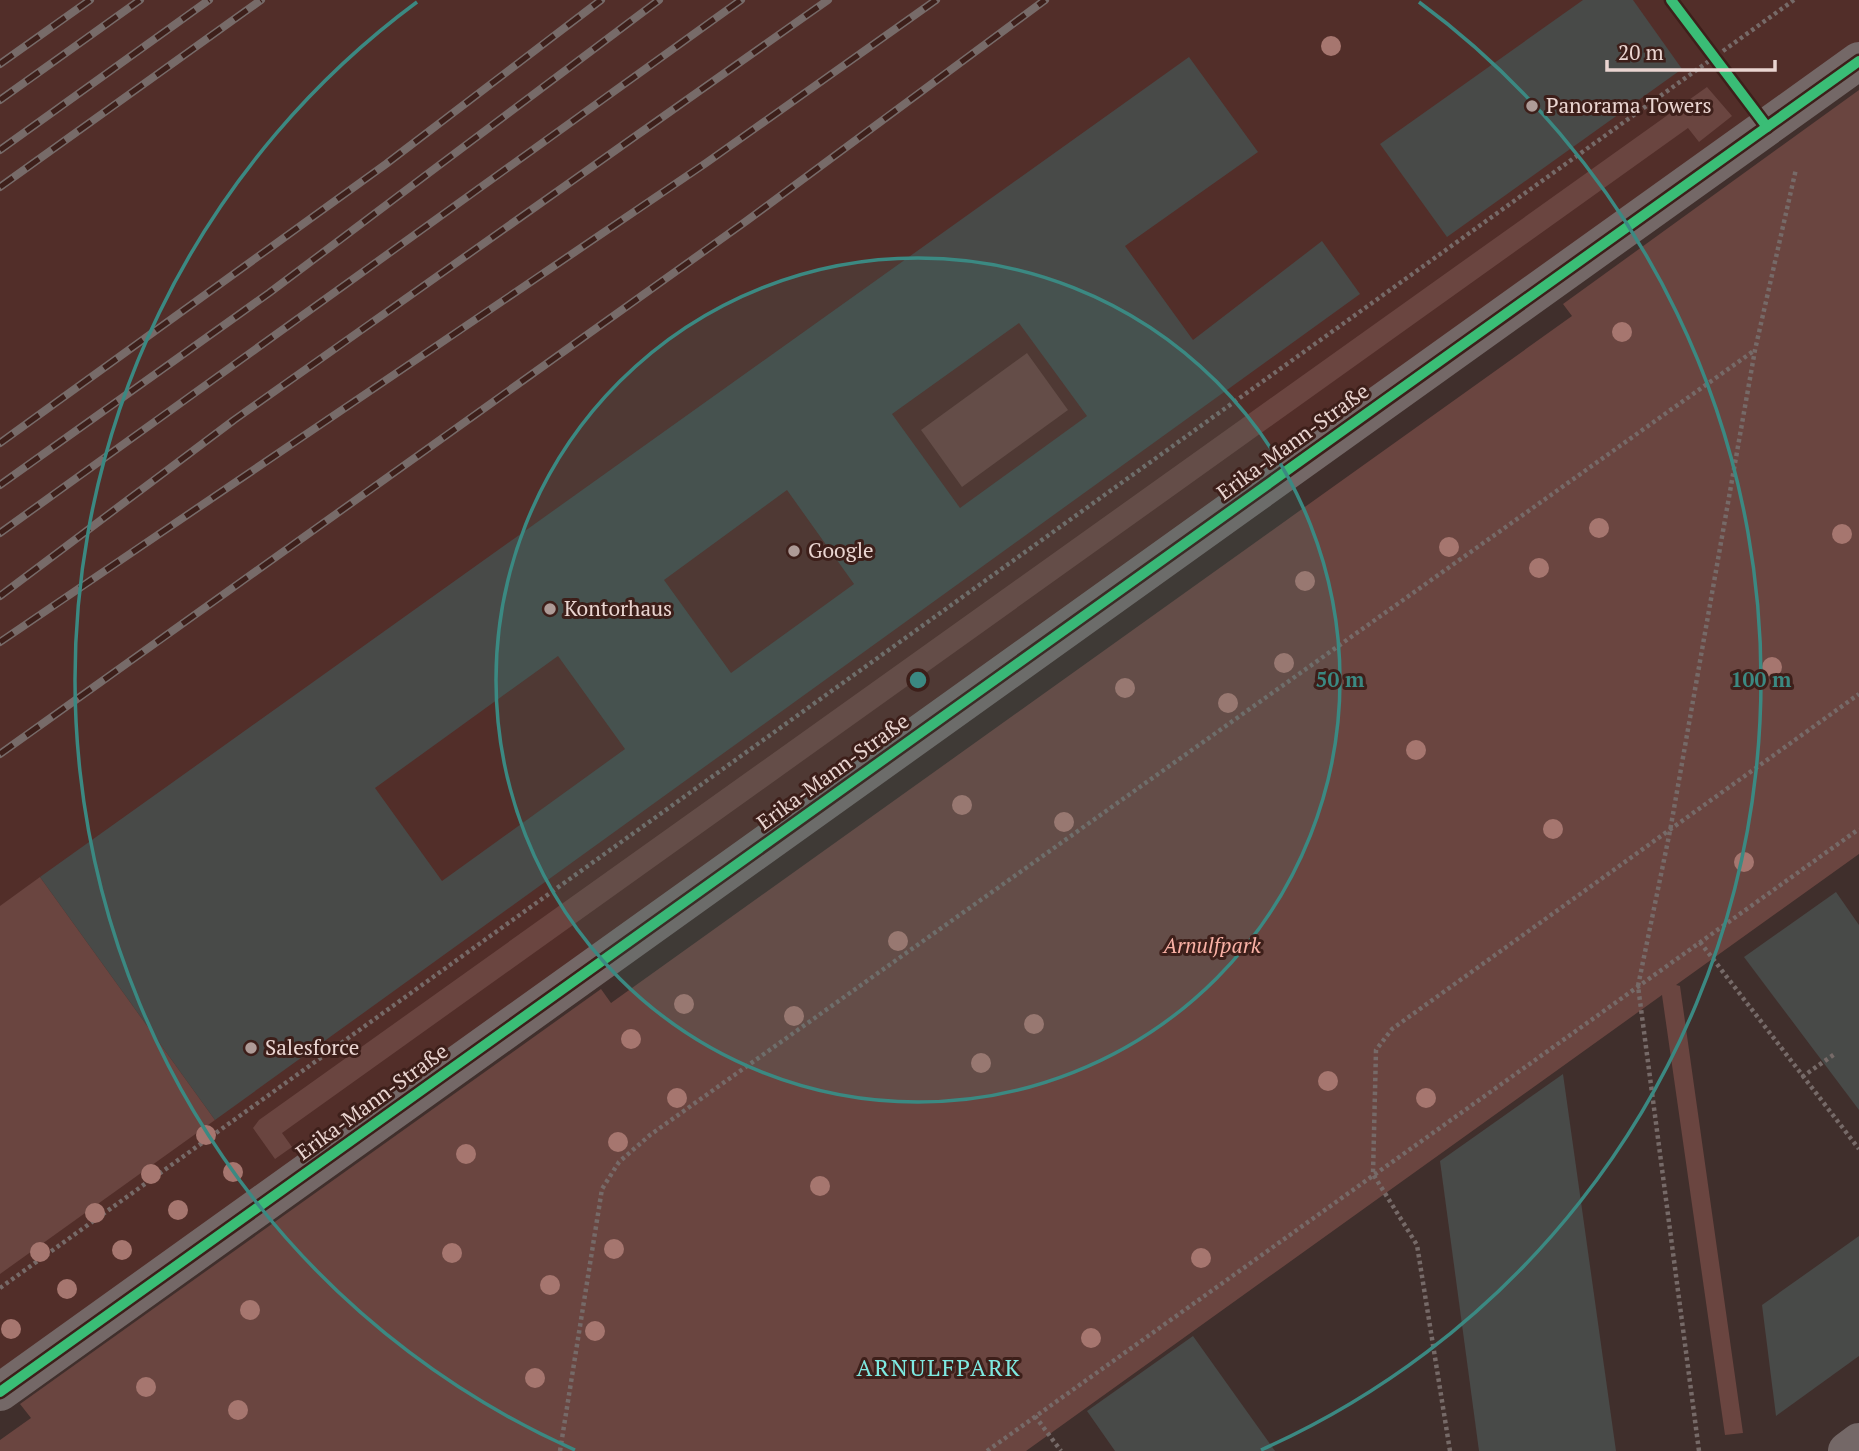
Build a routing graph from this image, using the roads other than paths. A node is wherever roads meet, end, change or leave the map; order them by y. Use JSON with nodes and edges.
{"nodes":[{"id":1,"x":1859,"y":61,"type":"edge"},
{"id":2,"x":0,"y":1392,"type":"edge"},
{"id":3,"x":1859,"y":1442,"type":"edge"},
{"id":4,"x":1847,"y":1451,"type":"edge"}],
"edges":[{"from":1,"to":2,"type":"street","name":"Erika-Mann-Straße"},
{"from":3,"to":4,"type":"street"}]}
